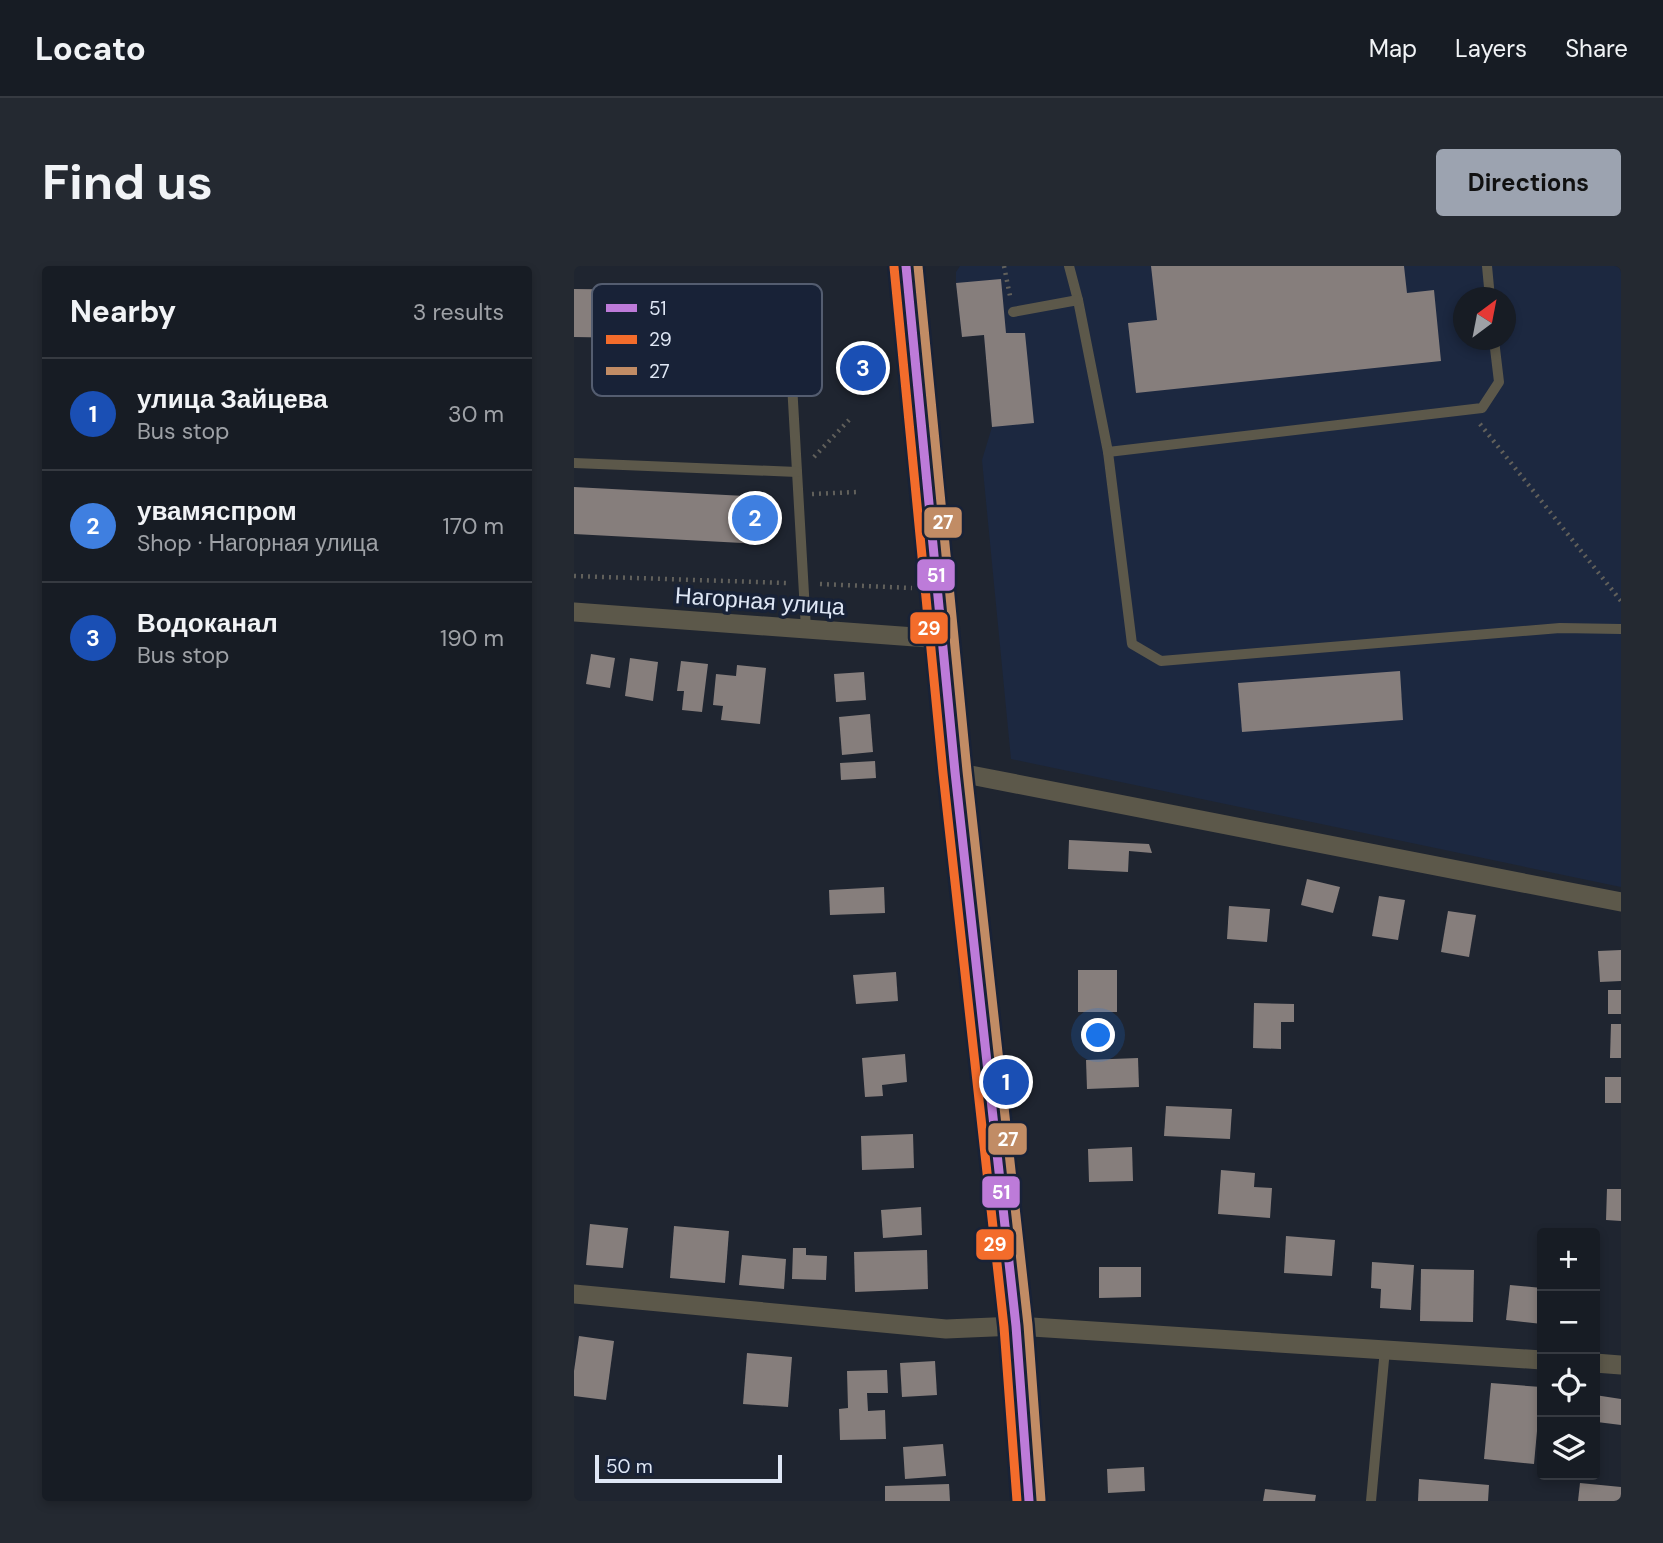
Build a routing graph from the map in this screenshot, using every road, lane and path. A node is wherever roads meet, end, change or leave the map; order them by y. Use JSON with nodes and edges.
{"nodes":[{"id":1,"x":906,"y":266,"type":"edge"},
{"id":2,"x":1004,"y":266,"type":"edge"},
{"id":3,"x":1069,"y":266,"type":"edge"},
{"id":4,"x":1487,"y":266,"type":"edge"},
{"id":5,"x":1489,"y":287,"type":"edge"},
{"id":6,"x":1078,"y":300,"type":"junction"},
{"id":7,"x":1013,"y":312,"type":"joint"},
{"id":8,"x":1495,"y":350,"type":"edge"},
{"id":9,"x":793,"y":396,"type":"edge"},
{"id":10,"x":1469,"y":410,"type":"junction"},
{"id":11,"x":849,"y":420,"type":"dead end"},
{"id":12,"x":1108,"y":452,"type":"junction"},
{"id":13,"x":574,"y":463,"type":"edge"},
{"id":14,"x":797,"y":472,"type":"junction"},
{"id":15,"x":857,"y":492,"type":"dead end"},
{"id":16,"x":798,"y":495,"type":"junction"},
{"id":17,"x":574,"y":576,"type":"edge"},
{"id":18,"x":803,"y":583,"type":"junction"},
{"id":19,"x":937,"y":589,"type":"junction"},
{"id":20,"x":1621,"y":601,"type":"edge"},
{"id":21,"x":574,"y":612,"type":"edge"},
{"id":22,"x":806,"y":629,"type":"junction"},
{"id":23,"x":1621,"y":629,"type":"edge"},
{"id":24,"x":942,"y":639,"type":"junction"},
{"id":25,"x":956,"y":772,"type":"junction"},
{"id":26,"x":1621,"y":902,"type":"edge"},
{"id":27,"x":574,"y":1294,"type":"edge"},
{"id":28,"x":1017,"y":1326,"type":"junction"},
{"id":29,"x":1385,"y":1349,"type":"junction"},
{"id":30,"x":1537,"y":1360,"type":"edge"},
{"id":31,"x":1600,"y":1363,"type":"edge"},
{"id":32,"x":1621,"y":1365,"type":"edge"},
{"id":33,"x":1029,"y":1501,"type":"edge"},
{"id":34,"x":1371,"y":1501,"type":"edge"}],
"edges":[{"from":1,"to":19,"type":"main road"},
{"from":2,"to":7,"type":"path"},
{"from":3,"to":6,"type":"lane"},
{"from":4,"to":5,"type":"lane"},
{"from":6,"to":7,"type":"lane"},
{"from":6,"to":12,"type":"lane"},
{"from":8,"to":10,"type":"lane"},
{"from":9,"to":14,"type":"lane"},
{"from":10,"to":12,"type":"lane"},
{"from":10,"to":20,"type":"path"},
{"from":11,"to":14,"type":"path"},
{"from":12,"to":23,"type":"lane"},
{"from":13,"to":14,"type":"lane"},
{"from":14,"to":16,"type":"lane"},
{"from":15,"to":16,"type":"path"},
{"from":16,"to":18,"type":"lane"},
{"from":17,"to":18,"type":"path"},
{"from":18,"to":19,"type":"path"},
{"from":18,"to":22,"type":"lane"},
{"from":19,"to":24,"type":"main road"},
{"from":21,"to":22,"type":"street","name":"Нагорная улица"},
{"from":22,"to":24,"type":"street","name":"Нагорная улица"},
{"from":24,"to":25,"type":"main road"},
{"from":25,"to":26,"type":"street"},
{"from":25,"to":28,"type":"main road"},
{"from":27,"to":28,"type":"street"},
{"from":28,"to":29,"type":"street"},
{"from":28,"to":33,"type":"main road"},
{"from":29,"to":30,"type":"street"},
{"from":29,"to":34,"type":"lane"},
{"from":31,"to":32,"type":"street"}]}
